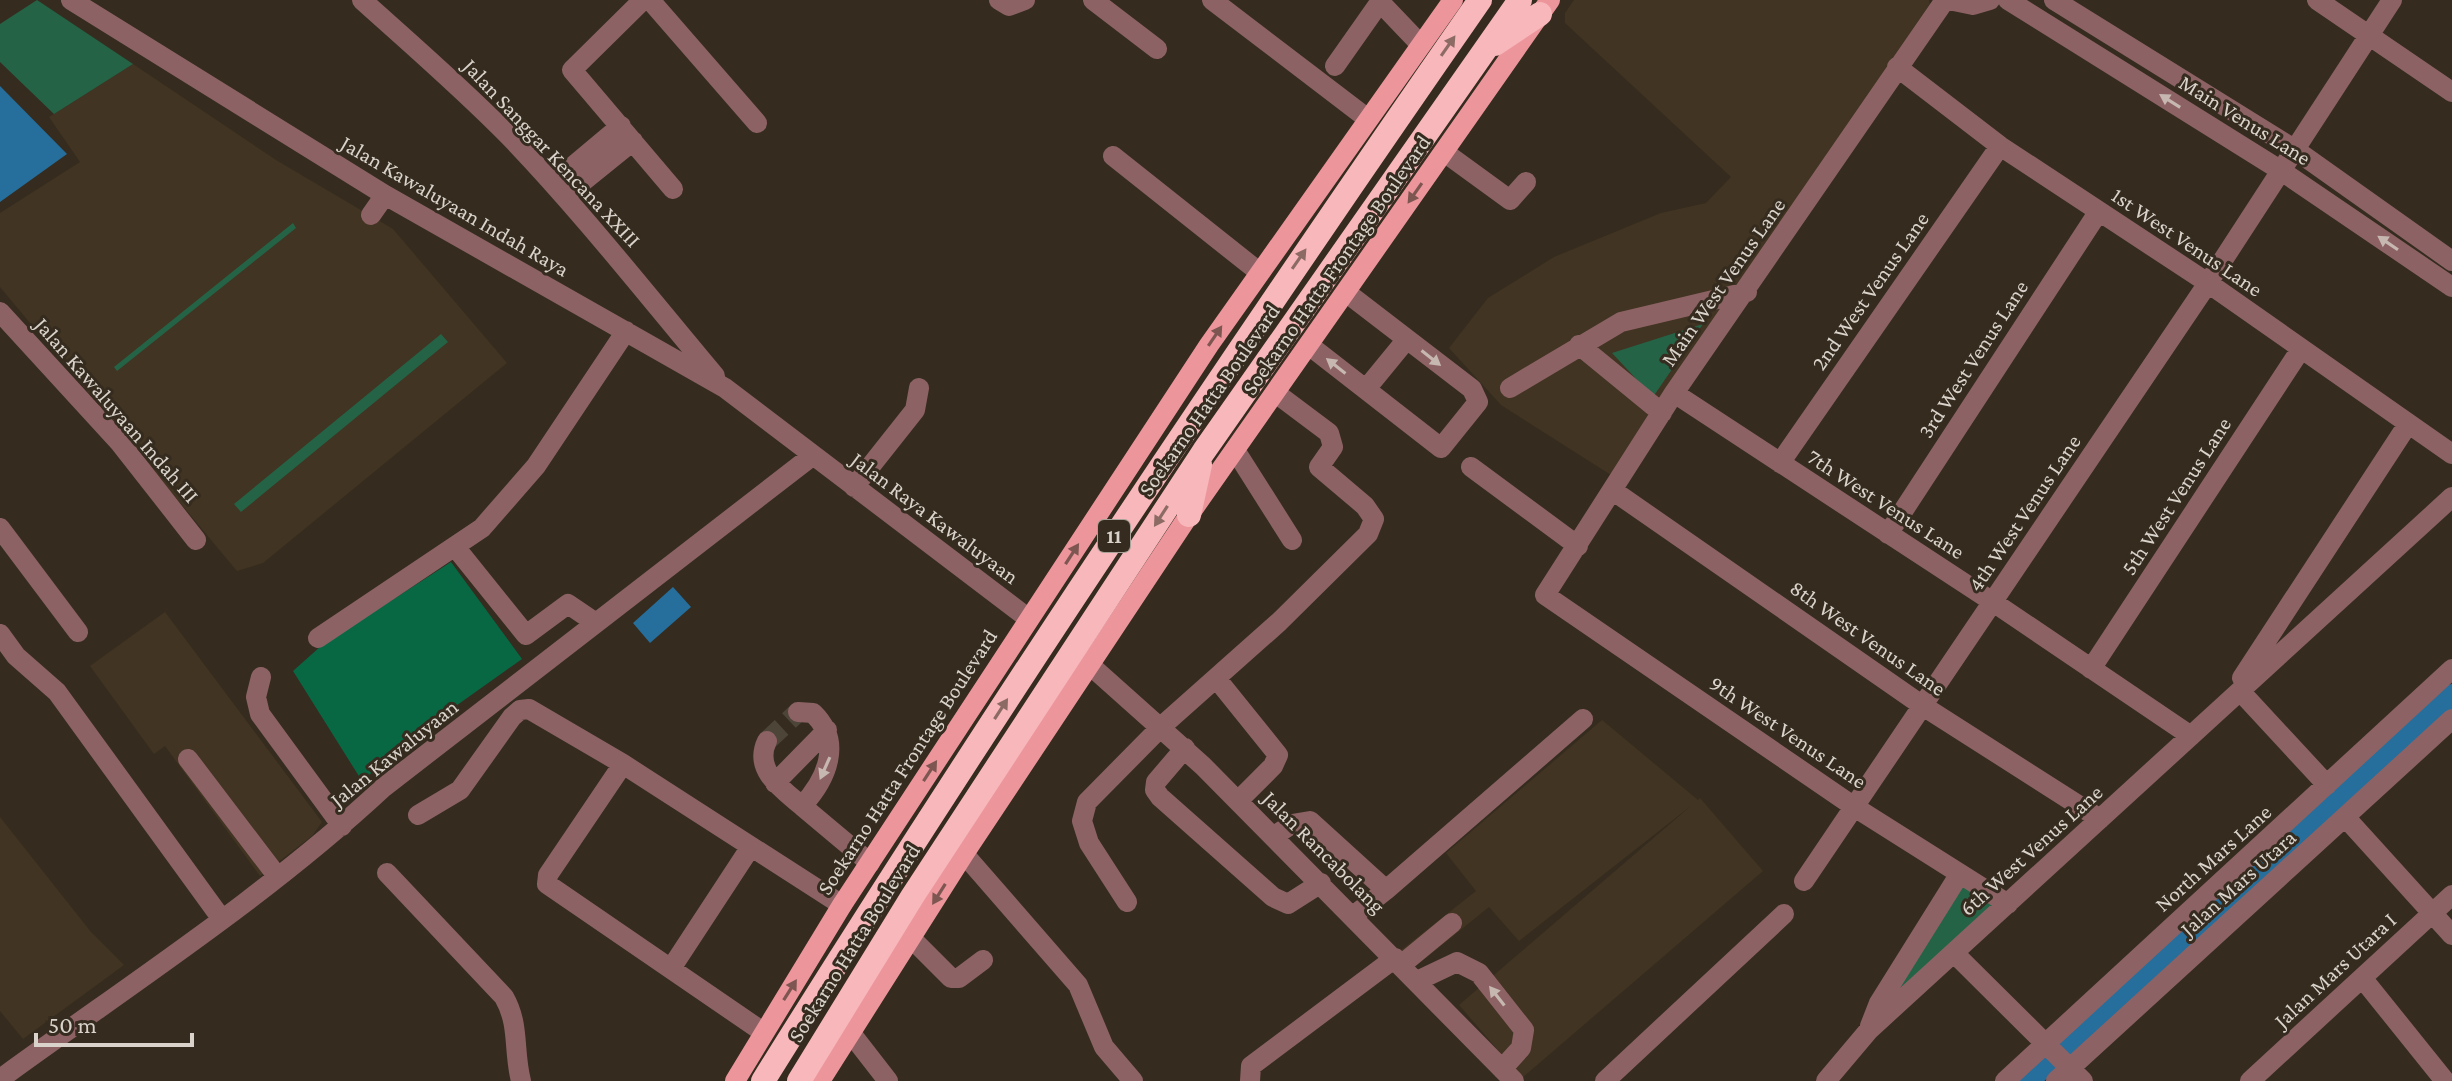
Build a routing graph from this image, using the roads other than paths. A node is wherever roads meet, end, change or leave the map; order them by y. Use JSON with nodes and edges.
{"nodes":[{"id":1,"x":71,"y":0,"type":"edge"},
{"id":2,"x":362,"y":0,"type":"edge"},
{"id":3,"x":643,"y":0,"type":"edge"},
{"id":4,"x":650,"y":0,"type":"edge"},
{"id":5,"x":999,"y":0,"type":"edge"},
{"id":6,"x":1025,"y":0,"type":"edge"},
{"id":7,"x":1093,"y":0,"type":"edge"},
{"id":8,"x":1212,"y":0,"type":"edge"},
{"id":9,"x":1453,"y":0,"type":"edge"},
{"id":10,"x":1480,"y":0,"type":"edge"},
{"id":11,"x":1520,"y":0,"type":"edge"},
{"id":12,"x":1947,"y":0,"type":"edge"},
{"id":13,"x":1990,"y":0,"type":"edge"},
{"id":14,"x":2008,"y":0,"type":"edge"},
{"id":15,"x":2054,"y":0,"type":"edge"},
{"id":16,"x":2317,"y":0,"type":"edge"},
{"id":17,"x":2392,"y":0,"type":"edge"},
{"id":18,"x":1379,"y":1,"type":"edge"},
{"id":19,"x":1545,"y":7,"type":"edge"},
{"id":20,"x":2368,"y":34,"type":"junction"},
{"id":21,"x":1421,"y":45,"type":"junction"},
{"id":22,"x":1157,"y":49,"type":"dead end"},
{"id":23,"x":1484,"y":51,"type":"junction"},
{"id":24,"x":1335,"y":66,"type":"dead end"},
{"id":25,"x":1897,"y":67,"type":"junction"},
{"id":26,"x":2452,"y":92,"type":"edge"},
{"id":27,"x":1368,"y":119,"type":"junction"},
{"id":28,"x":757,"y":123,"type":"dead end"},
{"id":29,"x":627,"y":134,"type":"junction"},
{"id":30,"x":2000,"y":146,"type":"junction"},
{"id":31,"x":2294,"y":149,"type":"junction"},
{"id":32,"x":1444,"y":152,"type":"junction"},
{"id":33,"x":1113,"y":156,"type":"dead end"},
{"id":34,"x":2280,"y":170,"type":"junction"},
{"id":35,"x":1526,"y":182,"type":"dead end"},
{"id":36,"x":559,"y":189,"type":"junction"},
{"id":37,"x":673,"y":189,"type":"dead end"},
{"id":38,"x":385,"y":195,"type":"junction"},
{"id":39,"x":2099,"y":211,"type":"junction"},
{"id":40,"x":371,"y":215,"type":"dead end"},
{"id":41,"x":2452,"y":261,"type":"edge"},
{"id":42,"x":1259,"y":272,"type":"junction"},
{"id":43,"x":2208,"y":283,"type":"junction"},
{"id":44,"x":2452,"y":287,"type":"edge"},
{"id":45,"x":1747,"y":292,"type":"junction"},
{"id":46,"x":1347,"y":293,"type":"junction"},
{"id":47,"x":0,"y":312,"type":"edge"},
{"id":48,"x":626,"y":331,"type":"junction"},
{"id":49,"x":1407,"y":339,"type":"junction"},
{"id":50,"x":1579,"y":345,"type":"junction"},
{"id":51,"x":1310,"y":346,"type":"junction"},
{"id":52,"x":2301,"y":349,"type":"junction"},
{"id":53,"x":725,"y":388,"type":"junction"},
{"id":54,"x":919,"y":388,"type":"dead end"},
{"id":55,"x":1510,"y":388,"type":"dead end"},
{"id":56,"x":1366,"y":389,"type":"junction"},
{"id":57,"x":1674,"y":393,"type":"junction"},
{"id":58,"x":1277,"y":394,"type":"junction"},
{"id":59,"x":1662,"y":413,"type":"junction"},
{"id":60,"x":2408,"y":424,"type":"junction"},
{"id":61,"x":1235,"y":450,"type":"junction"},
{"id":62,"x":1204,"y":451,"type":"junction"},
{"id":63,"x":2452,"y":454,"type":"edge"},
{"id":64,"x":812,"y":456,"type":"junction"},
{"id":65,"x":1780,"y":463,"type":"junction"},
{"id":66,"x":1471,"y":467,"type":"dead end"},
{"id":67,"x":854,"y":487,"type":"junction"},
{"id":68,"x":1612,"y":490,"type":"junction"},
{"id":69,"x":2452,"y":497,"type":"edge"},
{"id":70,"x":1189,"y":515,"type":"junction"},
{"id":71,"x":0,"y":528,"type":"edge"},
{"id":72,"x":1888,"y":534,"type":"junction"},
{"id":73,"x":196,"y":540,"type":"dead end"},
{"id":74,"x":1292,"y":540,"type":"dead end"},
{"id":75,"x":1578,"y":546,"type":"junction"},
{"id":76,"x":456,"y":548,"type":"junction"},
{"id":77,"x":1545,"y":595,"type":"joint"},
{"id":78,"x":1993,"y":602,"type":"junction"},
{"id":79,"x":1029,"y":619,"type":"junction"},
{"id":80,"x":596,"y":623,"type":"junction"},
{"id":81,"x":78,"y":632,"type":"dead end"},
{"id":82,"x":0,"y":634,"type":"edge"},
{"id":83,"x":318,"y":638,"type":"dead end"},
{"id":84,"x":1091,"y":666,"type":"junction"},
{"id":85,"x":2091,"y":669,"type":"junction"},
{"id":86,"x":2452,"y":669,"type":"edge"},
{"id":87,"x":261,"y":677,"type":"dead end"},
{"id":88,"x":1216,"y":678,"type":"junction"},
{"id":89,"x":2233,"y":698,"type":"junction"},
{"id":90,"x":1923,"y":706,"type":"junction"},
{"id":91,"x":798,"y":712,"type":"dead end"},
{"id":92,"x":1583,"y":719,"type":"dead end"},
{"id":93,"x":2452,"y":719,"type":"edge"},
{"id":94,"x":1162,"y":726,"type":"junction"},
{"id":95,"x":827,"y":730,"type":"junction"},
{"id":96,"x":2191,"y":736,"type":"junction"},
{"id":97,"x":767,"y":741,"type":"dead end"},
{"id":98,"x":1185,"y":748,"type":"junction"},
{"id":99,"x":188,"y":759,"type":"dead end"},
{"id":100,"x":623,"y":764,"type":"junction"},
{"id":101,"x":775,"y":783,"type":"junction"},
{"id":102,"x":2327,"y":785,"type":"junction"},
{"id":103,"x":1239,"y":800,"type":"junction"},
{"id":104,"x":802,"y":806,"type":"junction"},
{"id":105,"x":1856,"y":808,"type":"junction"},
{"id":106,"x":418,"y":815,"type":"dead end"},
{"id":107,"x":2346,"y":818,"type":"junction"},
{"id":108,"x":2100,"y":819,"type":"junction"},
{"id":109,"x":342,"y":826,"type":"junction"},
{"id":110,"x":1274,"y":836,"type":"junction"},
{"id":111,"x":750,"y":848,"type":"junction"},
{"id":112,"x":964,"y":854,"type":"junction"},
{"id":113,"x":870,"y":863,"type":"junction"},
{"id":114,"x":387,"y":873,"type":"dead end"},
{"id":115,"x":1959,"y":875,"type":"junction"},
{"id":116,"x":277,"y":876,"type":"junction"},
{"id":117,"x":1804,"y":881,"type":"dead end"},
{"id":118,"x":1321,"y":883,"type":"junction"},
{"id":119,"x":1386,"y":890,"type":"junction"},
{"id":120,"x":2452,"y":895,"type":"edge"},
{"id":121,"x":1127,"y":902,"type":"dead end"},
{"id":122,"x":2008,"y":904,"type":"junction"},
{"id":123,"x":842,"y":905,"type":"junction"},
{"id":124,"x":2431,"y":913,"type":"junction"},
{"id":125,"x":1784,"y":914,"type":"dead end"},
{"id":126,"x":1353,"y":916,"type":"junction"},
{"id":127,"x":221,"y":918,"type":"junction"},
{"id":128,"x":1452,"y":923,"type":"dead end"},
{"id":129,"x":2452,"y":935,"type":"edge"},
{"id":130,"x":911,"y":938,"type":"junction"},
{"id":131,"x":1954,"y":953,"type":"junction"},
{"id":132,"x":983,"y":960,"type":"dead end"},
{"id":133,"x":1398,"y":961,"type":"junction"},
{"id":134,"x":672,"y":967,"type":"junction"},
{"id":135,"x":2363,"y":979,"type":"junction"},
{"id":136,"x":1417,"y":981,"type":"junction"},
{"id":137,"x":1869,"y":1030,"type":"junction"},
{"id":138,"x":763,"y":1032,"type":"junction"},
{"id":139,"x":850,"y":1032,"type":"junction"},
{"id":140,"x":2048,"y":1046,"type":"junction"},
{"id":141,"x":2069,"y":1074,"type":"edge"},
{"id":142,"x":1508,"y":1075,"type":"edge"},
{"id":143,"x":0,"y":1079,"type":"edge"},
{"id":144,"x":521,"y":1081,"type":"edge"},
{"id":145,"x":735,"y":1081,"type":"edge"},
{"id":146,"x":763,"y":1081,"type":"edge"},
{"id":147,"x":799,"y":1081,"type":"edge"},
{"id":148,"x":820,"y":1081,"type":"edge"},
{"id":149,"x":888,"y":1081,"type":"edge"},
{"id":150,"x":1133,"y":1081,"type":"edge"},
{"id":151,"x":1250,"y":1081,"type":"edge"},
{"id":152,"x":1605,"y":1081,"type":"edge"},
{"id":153,"x":1826,"y":1081,"type":"edge"},
{"id":154,"x":2005,"y":1081,"type":"edge"},
{"id":155,"x":2250,"y":1081,"type":"edge"},
{"id":156,"x":2445,"y":1081,"type":"edge"}],
"edges":[{"from":1,"to":38,"type":"street","name":"Jalan Kawaluyaan Indah Raya"},
{"from":2,"to":36,"type":"street","name":"Jalan Sanggar Kencana XXIII"},
{"from":3,"to":29,"type":"street"},
{"from":4,"to":28,"type":"street"},
{"from":5,"to":6,"type":"street"},
{"from":7,"to":22,"type":"street"},
{"from":8,"to":27,"type":"street"},
{"from":9,"to":21,"type":"main road","name":"Soekarno Hatta Frontage Boulevard"},
{"from":146,"to":10,"type":"highway","name":"Soekarno Hatta Boulevard","number":"11","one_way":true},
{"from":11,"to":23,"type":"highway","name":"Soekarno Hatta Boulevard","number":"11"},
{"from":12,"to":13,"type":"street"},
{"from":12,"to":25,"type":"street","name":"Main West Venus Lane"},
{"from":34,"to":14,"type":"street","name":"Main Venus Lane","one_way":true},
{"from":15,"to":31,"type":"street","name":"Main Venus Lane"},
{"from":16,"to":20,"type":"street"},
{"from":17,"to":20,"type":"street","name":"4th West Venus Lane"},
{"from":18,"to":21,"type":"street"},
{"from":18,"to":24,"type":"street"},
{"from":19,"to":23,"type":"highway"},
{"from":19,"to":32,"type":"main road","name":"Soekarno Hatta Frontage Boulevard"},
{"from":20,"to":26,"type":"street"},
{"from":20,"to":31,"type":"street","name":"4th West Venus Lane"},
{"from":21,"to":27,"type":"main road","name":"Soekarno Hatta Frontage Boulevard"},
{"from":23,"to":62,"type":"highway","name":"Soekarno Hatta Boulevard","number":"11"},
{"from":25,"to":30,"type":"street","name":"1st West Venus Lane"},
{"from":25,"to":45,"type":"street","name":"Main West Venus Lane"},
{"from":27,"to":42,"type":"main road","name":"Soekarno Hatta Frontage Boulevard"},
{"from":29,"to":36,"type":"street"},
{"from":29,"to":37,"type":"street"},
{"from":30,"to":39,"type":"street","name":"1st West Venus Lane"},
{"from":30,"to":65,"type":"street","name":"2nd West Venus Lane"},
{"from":31,"to":34,"type":"street","name":"4th West Venus Lane"},
{"from":31,"to":41,"type":"street","name":"Main Venus Lane"},
{"from":32,"to":35,"type":"street"},
{"from":32,"to":46,"type":"main road","name":"Soekarno Hatta Frontage Boulevard","one_way":true},
{"from":33,"to":42,"type":"street"},
{"from":34,"to":43,"type":"street","name":"4th West Venus Lane"},
{"from":44,"to":34,"type":"street","name":"Main Venus Lane","one_way":true},
{"from":36,"to":53,"type":"street","name":"Jalan Sanggar Kencana XXIII"},
{"from":38,"to":40,"type":"street"},
{"from":38,"to":48,"type":"street","name":"Jalan Kawaluyaan Indah Raya"},
{"from":39,"to":43,"type":"street","name":"1st West Venus Lane"},
{"from":39,"to":72,"type":"street","name":"3rd West Venus Lane"},
{"from":79,"to":42,"type":"main road","name":"Soekarno Hatta Frontage Boulevard","one_way":true},
{"from":43,"to":52,"type":"street","name":"1st West Venus Lane"},
{"from":43,"to":78,"type":"street","name":"4th West Venus Lane"},
{"from":45,"to":50,"type":"street"},
{"from":45,"to":57,"type":"street","name":"Main West Venus Lane"},
{"from":46,"to":49,"type":"street"},
{"from":46,"to":51,"type":"main road","name":"Soekarno Hatta Frontage Boulevard"},
{"from":47,"to":73,"type":"street","name":"Jalan Kawaluyaan Indah III"},
{"from":48,"to":53,"type":"street","name":"Jalan Kawaluyaan Indah Raya"},
{"from":48,"to":76,"type":"street"},
{"from":49,"to":56,"type":"street"},
{"from":49,"to":56,"type":"street","one_way":true},
{"from":50,"to":55,"type":"street"},
{"from":50,"to":59,"type":"street"},
{"from":56,"to":51,"type":"street","one_way":true},
{"from":51,"to":58,"type":"main road","name":"Soekarno Hatta Frontage Boulevard"},
{"from":52,"to":60,"type":"street","name":"1st West Venus Lane"},
{"from":52,"to":85,"type":"street","name":"5th West Venus Lane"},
{"from":53,"to":64,"type":"street","name":"Jalan Kawaluyaan Indah Raya"},
{"from":54,"to":67,"type":"street"},
{"from":57,"to":59,"type":"street","name":"Main West Venus Lane"},
{"from":57,"to":65,"type":"street","name":"7th West Venus Lane"},
{"from":58,"to":61,"type":"main road","name":"Soekarno Hatta Frontage Boulevard"},
{"from":58,"to":88,"type":"street"},
{"from":59,"to":68,"type":"street","name":"Main West Venus Lane"},
{"from":60,"to":63,"type":"street","name":"1st West Venus Lane"},
{"from":60,"to":89,"type":"street","name":"6th West Venus Lane"},
{"from":61,"to":70,"type":"main road","name":"Soekarno Hatta Frontage Boulevard"},
{"from":61,"to":74,"type":"street"},
{"from":62,"to":70,"type":"highway"},
{"from":62,"to":147,"type":"highway","name":"Soekarno Hatta Boulevard","number":"11","one_way":true},
{"from":64,"to":67,"type":"street","name":"Jalan Raya Kawaluyaan"},
{"from":64,"to":80,"type":"street","name":"Jalan Kawaluyaan"},
{"from":65,"to":72,"type":"street","name":"7th West Venus Lane"},
{"from":66,"to":75,"type":"street"},
{"from":67,"to":79,"type":"street","name":"Jalan Raya Kawaluyaan"},
{"from":68,"to":75,"type":"street","name":"Main West Venus Lane"},
{"from":68,"to":90,"type":"street","name":"8th West Venus Lane"},
{"from":69,"to":89,"type":"street","name":"6th West Venus Lane"},
{"from":70,"to":84,"type":"main road","name":"Soekarno Hatta Frontage Boulevard"},
{"from":71,"to":81,"type":"street"},
{"from":72,"to":78,"type":"street","name":"7th West Venus Lane"},
{"from":75,"to":77,"type":"street","name":"Main West Venus Lane"},
{"from":76,"to":80,"type":"street"},
{"from":76,"to":83,"type":"street"},
{"from":77,"to":105,"type":"street","name":"9th West Venus Lane"},
{"from":78,"to":85,"type":"street","name":"7th West Venus Lane"},
{"from":78,"to":90,"type":"street","name":"4th West Venus Lane"},
{"from":113,"to":79,"type":"main road","name":"Soekarno Hatta Frontage Boulevard","one_way":true},
{"from":80,"to":109,"type":"street","name":"Jalan Kawaluyaan"},
{"from":82,"to":127,"type":"street"},
{"from":84,"to":94,"type":"street","name":"Jalan Rancabolang"},
{"from":84,"to":112,"type":"main road","name":"Soekarno Hatta Frontage Boulevard"},
{"from":85,"to":96,"type":"street","name":"7th West Venus Lane"},
{"from":86,"to":102,"type":"street","name":"North Mars Lane"},
{"from":87,"to":109,"type":"street"},
{"from":88,"to":94,"type":"street"},
{"from":88,"to":103,"type":"street"},
{"from":89,"to":96,"type":"street","name":"6th West Venus Lane"},
{"from":89,"to":102,"type":"street"},
{"from":90,"to":105,"type":"street","name":"4th West Venus Lane"},
{"from":90,"to":108,"type":"street","name":"8th West Venus Lane"},
{"from":91,"to":95,"type":"street"},
{"from":92,"to":119,"type":"street"},
{"from":93,"to":107,"type":"street","name":"Jalan Mars Utara"},
{"from":94,"to":98,"type":"street","name":"Jalan Rancabolang"},
{"from":94,"to":121,"type":"street"},
{"from":95,"to":101,"type":"street"},
{"from":95,"to":104,"type":"street","one_way":true},
{"from":96,"to":108,"type":"street","name":"6th West Venus Lane"},
{"from":97,"to":101,"type":"street"},
{"from":98,"to":103,"type":"street","name":"Jalan Rancabolang"},
{"from":98,"to":118,"type":"street"},
{"from":99,"to":116,"type":"street"},
{"from":100,"to":106,"type":"street"},
{"from":100,"to":111,"type":"street"},
{"from":100,"to":134,"type":"street"},
{"from":101,"to":104,"type":"street"},
{"from":102,"to":140,"type":"street","name":"North Mars Lane"},
{"from":103,"to":110,"type":"street","name":"Jalan Rancabolang"},
{"from":104,"to":113,"type":"street"},
{"from":105,"to":115,"type":"street","name":"9th West Venus Lane"},
{"from":105,"to":117,"type":"street","name":"4th West Venus Lane"},
{"from":107,"to":124,"type":"street"},
{"from":107,"to":141,"type":"street","name":"Jalan Mars Utara"},
{"from":108,"to":122,"type":"street","name":"6th West Venus Lane"},
{"from":109,"to":116,"type":"street","name":"Jalan Kawaluyaan"},
{"from":110,"to":118,"type":"street","name":"Jalan Rancabolang"},
{"from":110,"to":119,"type":"street"},
{"from":111,"to":123,"type":"street"},
{"from":111,"to":134,"type":"street"},
{"from":112,"to":130,"type":"main road","name":"Soekarno Hatta Frontage Boulevard","one_way":true},
{"from":112,"to":150,"type":"street"},
{"from":113,"to":123,"type":"main road","name":"Soekarno Hatta Frontage Boulevard"},
{"from":114,"to":144,"type":"street"},
{"from":115,"to":122,"type":"street","name":"9th West Venus Lane"},
{"from":115,"to":137,"type":"street","name":"6th West Venus Lane"},
{"from":116,"to":127,"type":"street","name":"Jalan Kawaluyaan"},
{"from":118,"to":126,"type":"street","name":"Jalan Rancabolang"},
{"from":119,"to":126,"type":"street"},
{"from":120,"to":124,"type":"street","name":"Jalan Mars Utara I"},
{"from":122,"to":131,"type":"street","name":"6th West Venus Lane"},
{"from":138,"to":123,"type":"main road","name":"Soekarno Hatta Frontage Boulevard","one_way":true},
{"from":124,"to":129,"type":"street"},
{"from":124,"to":135,"type":"street","name":"Jalan Mars Utara I"},
{"from":125,"to":152,"type":"street"},
{"from":126,"to":133,"type":"street","name":"Jalan Rancabolang"},
{"from":127,"to":143,"type":"street","name":"Jalan Kawaluyaan"},
{"from":128,"to":133,"type":"street"},
{"from":130,"to":132,"type":"street"},
{"from":130,"to":139,"type":"main road","name":"Soekarno Hatta Frontage Boulevard"},
{"from":131,"to":137,"type":"street","name":"6th West Venus Lane"},
{"from":131,"to":140,"type":"street"},
{"from":133,"to":136,"type":"street","name":"Jalan Rancabolang"},
{"from":133,"to":151,"type":"street"},
{"from":134,"to":138,"type":"street"},
{"from":135,"to":155,"type":"street","name":"Jalan Mars Utara I"},
{"from":135,"to":156,"type":"street"},
{"from":136,"to":142,"type":"street","name":"Jalan Rancabolang"},
{"from":142,"to":136,"type":"street","one_way":true},
{"from":137,"to":153,"type":"street","name":"6th West Venus Lane"},
{"from":138,"to":145,"type":"main road","name":"Soekarno Hatta Frontage Boulevard"},
{"from":139,"to":148,"type":"main road","name":"Soekarno Hatta Frontage Boulevard"},
{"from":139,"to":149,"type":"street"},
{"from":140,"to":141,"type":"street"},
{"from":140,"to":154,"type":"street","name":"North Mars Lane"}]}
